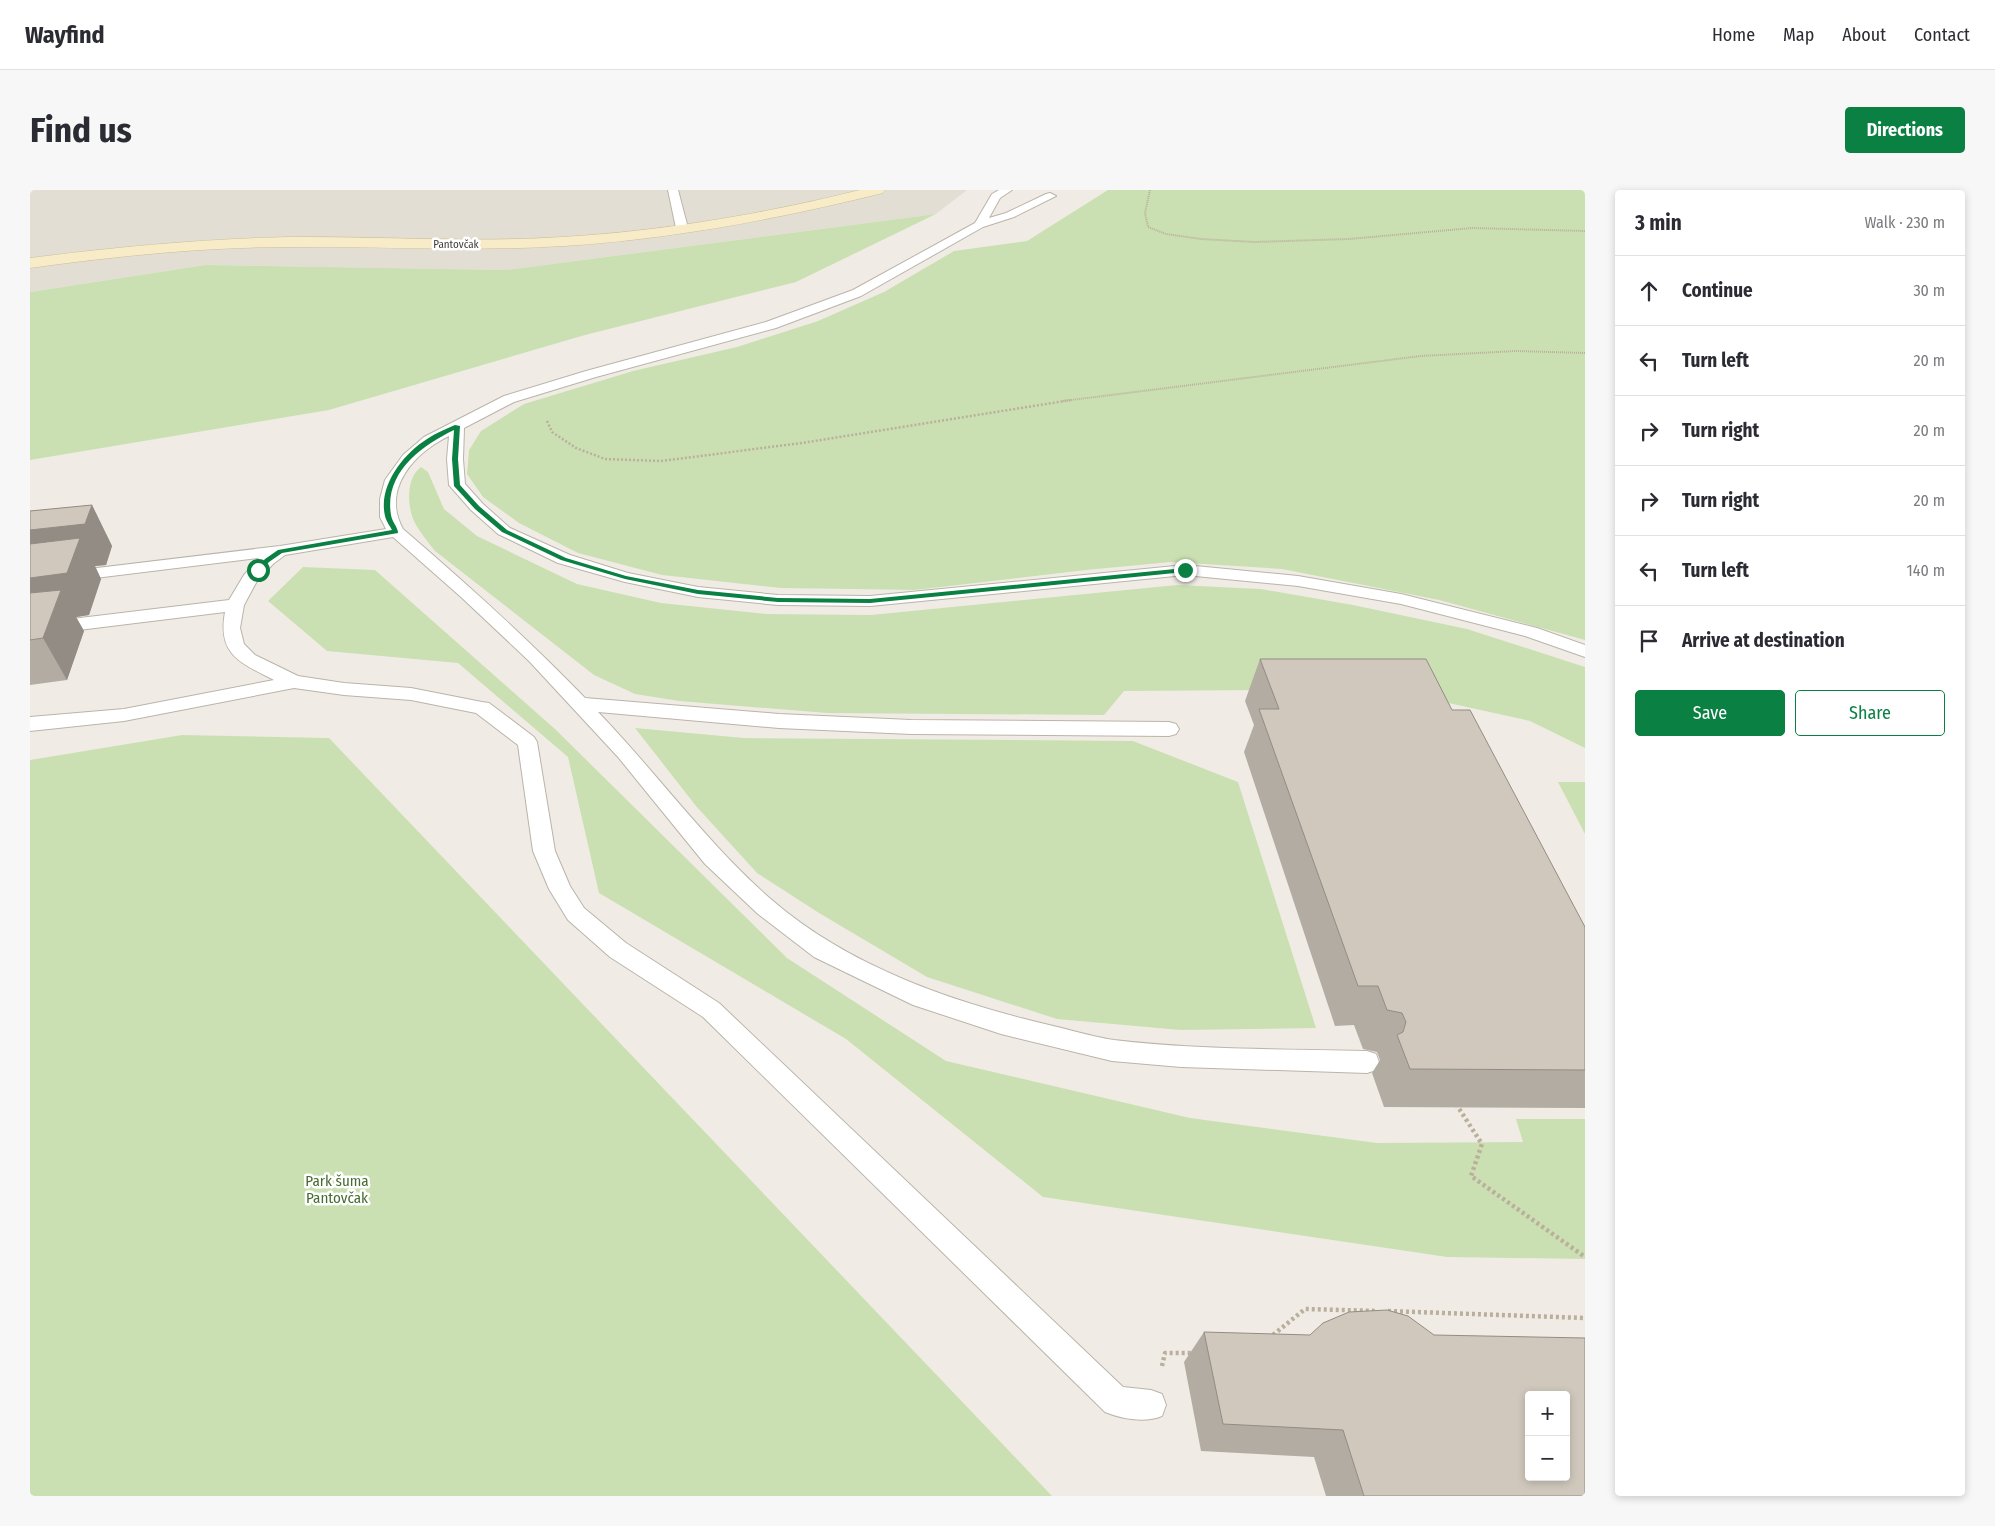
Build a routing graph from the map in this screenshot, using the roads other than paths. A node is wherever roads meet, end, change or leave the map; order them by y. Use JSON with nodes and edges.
{"nodes":[{"id":1,"x":672,"y":190,"type":"edge"},
{"id":2,"x":878,"y":190,"type":"edge"},
{"id":3,"x":1007,"y":190,"type":"edge"},
{"id":4,"x":1050,"y":196,"type":"dead end"},
{"id":5,"x":979,"y":225,"type":"junction"},
{"id":6,"x":682,"y":228,"type":"junction"},
{"id":7,"x":30,"y":262,"type":"edge"},
{"id":8,"x":457,"y":426,"type":"junction"},
{"id":9,"x":396,"y":532,"type":"junction"},
{"id":10,"x":280,"y":551,"type":"junction"},
{"id":11,"x":30,"y":582,"type":"edge"},
{"id":12,"x":235,"y":605,"type":"junction"},
{"id":13,"x":30,"y":630,"type":"edge"},
{"id":14,"x":1585,"y":651,"type":"edge"},
{"id":15,"x":294,"y":682,"type":"junction"},
{"id":16,"x":579,"y":704,"type":"junction"},
{"id":17,"x":30,"y":724,"type":"edge"},
{"id":18,"x":1169,"y":729,"type":"dead end"},
{"id":19,"x":1367,"y":1062,"type":"dead end"},
{"id":20,"x":1150,"y":1405,"type":"road end"}],
"edges":[{"from":1,"to":6,"type":"lane"},
{"from":2,"to":6,"type":"main road","name":"Pantovčak"},
{"from":3,"to":5,"type":"lane"},
{"from":4,"to":5,"type":"lane"},
{"from":5,"to":8,"type":"lane"},
{"from":6,"to":7,"type":"main road","name":"Pantovčak"},
{"from":8,"to":9,"type":"lane"},
{"from":8,"to":14,"type":"lane"},
{"from":9,"to":10,"type":"lane"},
{"from":9,"to":16,"type":"lane"},
{"from":10,"to":11,"type":"lane"},
{"from":10,"to":12,"type":"lane"},
{"from":12,"to":13,"type":"lane"},
{"from":12,"to":15,"type":"lane"},
{"from":15,"to":17,"type":"lane"},
{"from":15,"to":20,"type":"lane"},
{"from":16,"to":18,"type":"lane"},
{"from":16,"to":19,"type":"lane"}]}
